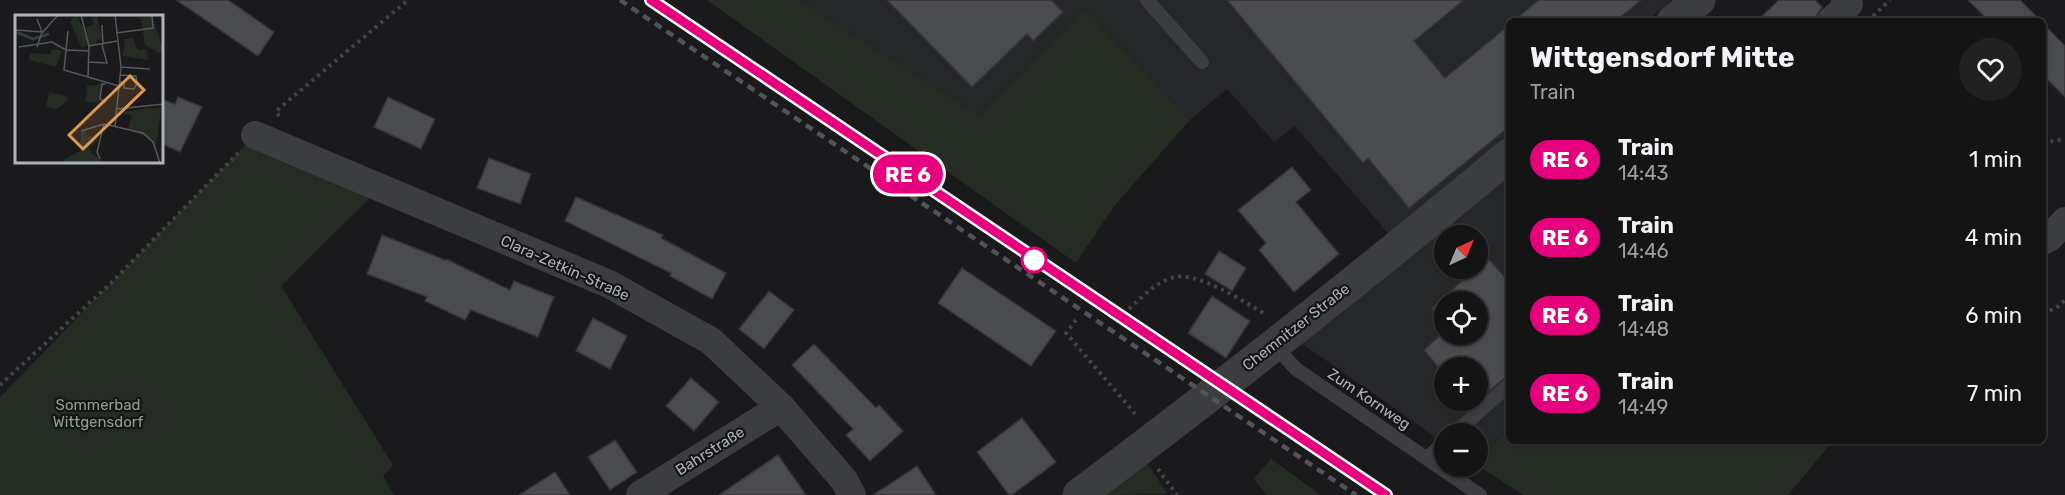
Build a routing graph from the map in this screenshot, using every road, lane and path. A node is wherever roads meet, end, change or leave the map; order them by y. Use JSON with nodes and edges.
{"nodes":[{"id":1,"x":408,"y":0,"type":"edge"},
{"id":2,"x":1147,"y":0,"type":"edge"},
{"id":3,"x":1699,"y":0,"type":"edge"},
{"id":4,"x":1845,"y":0,"type":"edge"},
{"id":5,"x":1890,"y":0,"type":"edge"},
{"id":6,"x":1677,"y":18,"type":"edge"},
{"id":7,"x":1834,"y":18,"type":"edge"},
{"id":8,"x":1870,"y":18,"type":"dead end"},
{"id":9,"x":1202,"y":62,"type":"dead end"},
{"id":10,"x":255,"y":135,"type":"joint"},
{"id":11,"x":2065,"y":139,"type":"edge"},
{"id":12,"x":2046,"y":142,"type":"edge"},
{"id":13,"x":292,"y":151,"type":"junction"},
{"id":14,"x":1506,"y":158,"type":"edge"},
{"id":15,"x":2065,"y":221,"type":"edge"},
{"id":16,"x":2046,"y":240,"type":"edge"},
{"id":17,"x":2065,"y":300,"type":"edge"},
{"id":18,"x":1129,"y":309,"type":"dead end"},
{"id":19,"x":2046,"y":312,"type":"edge"},
{"id":20,"x":1076,"y":320,"type":"dead end"},
{"id":21,"x":1284,"y":338,"type":"junction"},
{"id":22,"x":0,"y":385,"type":"edge"},
{"id":23,"x":1506,"y":388,"type":"edge"},
{"id":24,"x":781,"y":407,"type":"junction"},
{"id":25,"x":1466,"y":423,"type":"edge"},
{"id":26,"x":1155,"y":437,"type":"junction"},
{"id":27,"x":1434,"y":451,"type":"edge"},
{"id":28,"x":1427,"y":458,"type":"junction"},
{"id":29,"x":640,"y":495,"type":"edge"},
{"id":30,"x":852,"y":495,"type":"edge"},
{"id":31,"x":1079,"y":495,"type":"edge"},
{"id":32,"x":1480,"y":495,"type":"edge"}],
"edges":[{"from":1,"to":13,"type":"path"},
{"from":2,"to":9,"type":"lane"},
{"from":3,"to":6,"type":"street"},
{"from":4,"to":7,"type":"street"},
{"from":5,"to":8,"type":"path"},
{"from":10,"to":13,"type":"street","name":"Clara-Zetkin-Straße"},
{"from":10,"to":22,"type":"path"},
{"from":11,"to":12,"type":"path"},
{"from":13,"to":24,"type":"street","name":"Clara-Zetkin-Straße"},
{"from":14,"to":21,"type":"street","name":"Chemnitzer Straße"},
{"from":15,"to":16,"type":"street"},
{"from":17,"to":19,"type":"path"},
{"from":18,"to":21,"type":"path"},
{"from":20,"to":26,"type":"path"},
{"from":21,"to":26,"type":"street","name":"Chemnitzer Straße"},
{"from":21,"to":28,"type":"lane","name":"Zum Kornweg"},
{"from":23,"to":25,"type":"lane"},
{"from":24,"to":29,"type":"street","name":"Bahrstraße"},
{"from":24,"to":30,"type":"street","name":"Clara-Zetkin-Straße"},
{"from":26,"to":31,"type":"street","name":"Chemnitzer Straße"},
{"from":27,"to":28,"type":"lane"},
{"from":28,"to":32,"type":"lane","name":"Zum Kornweg"}]}
